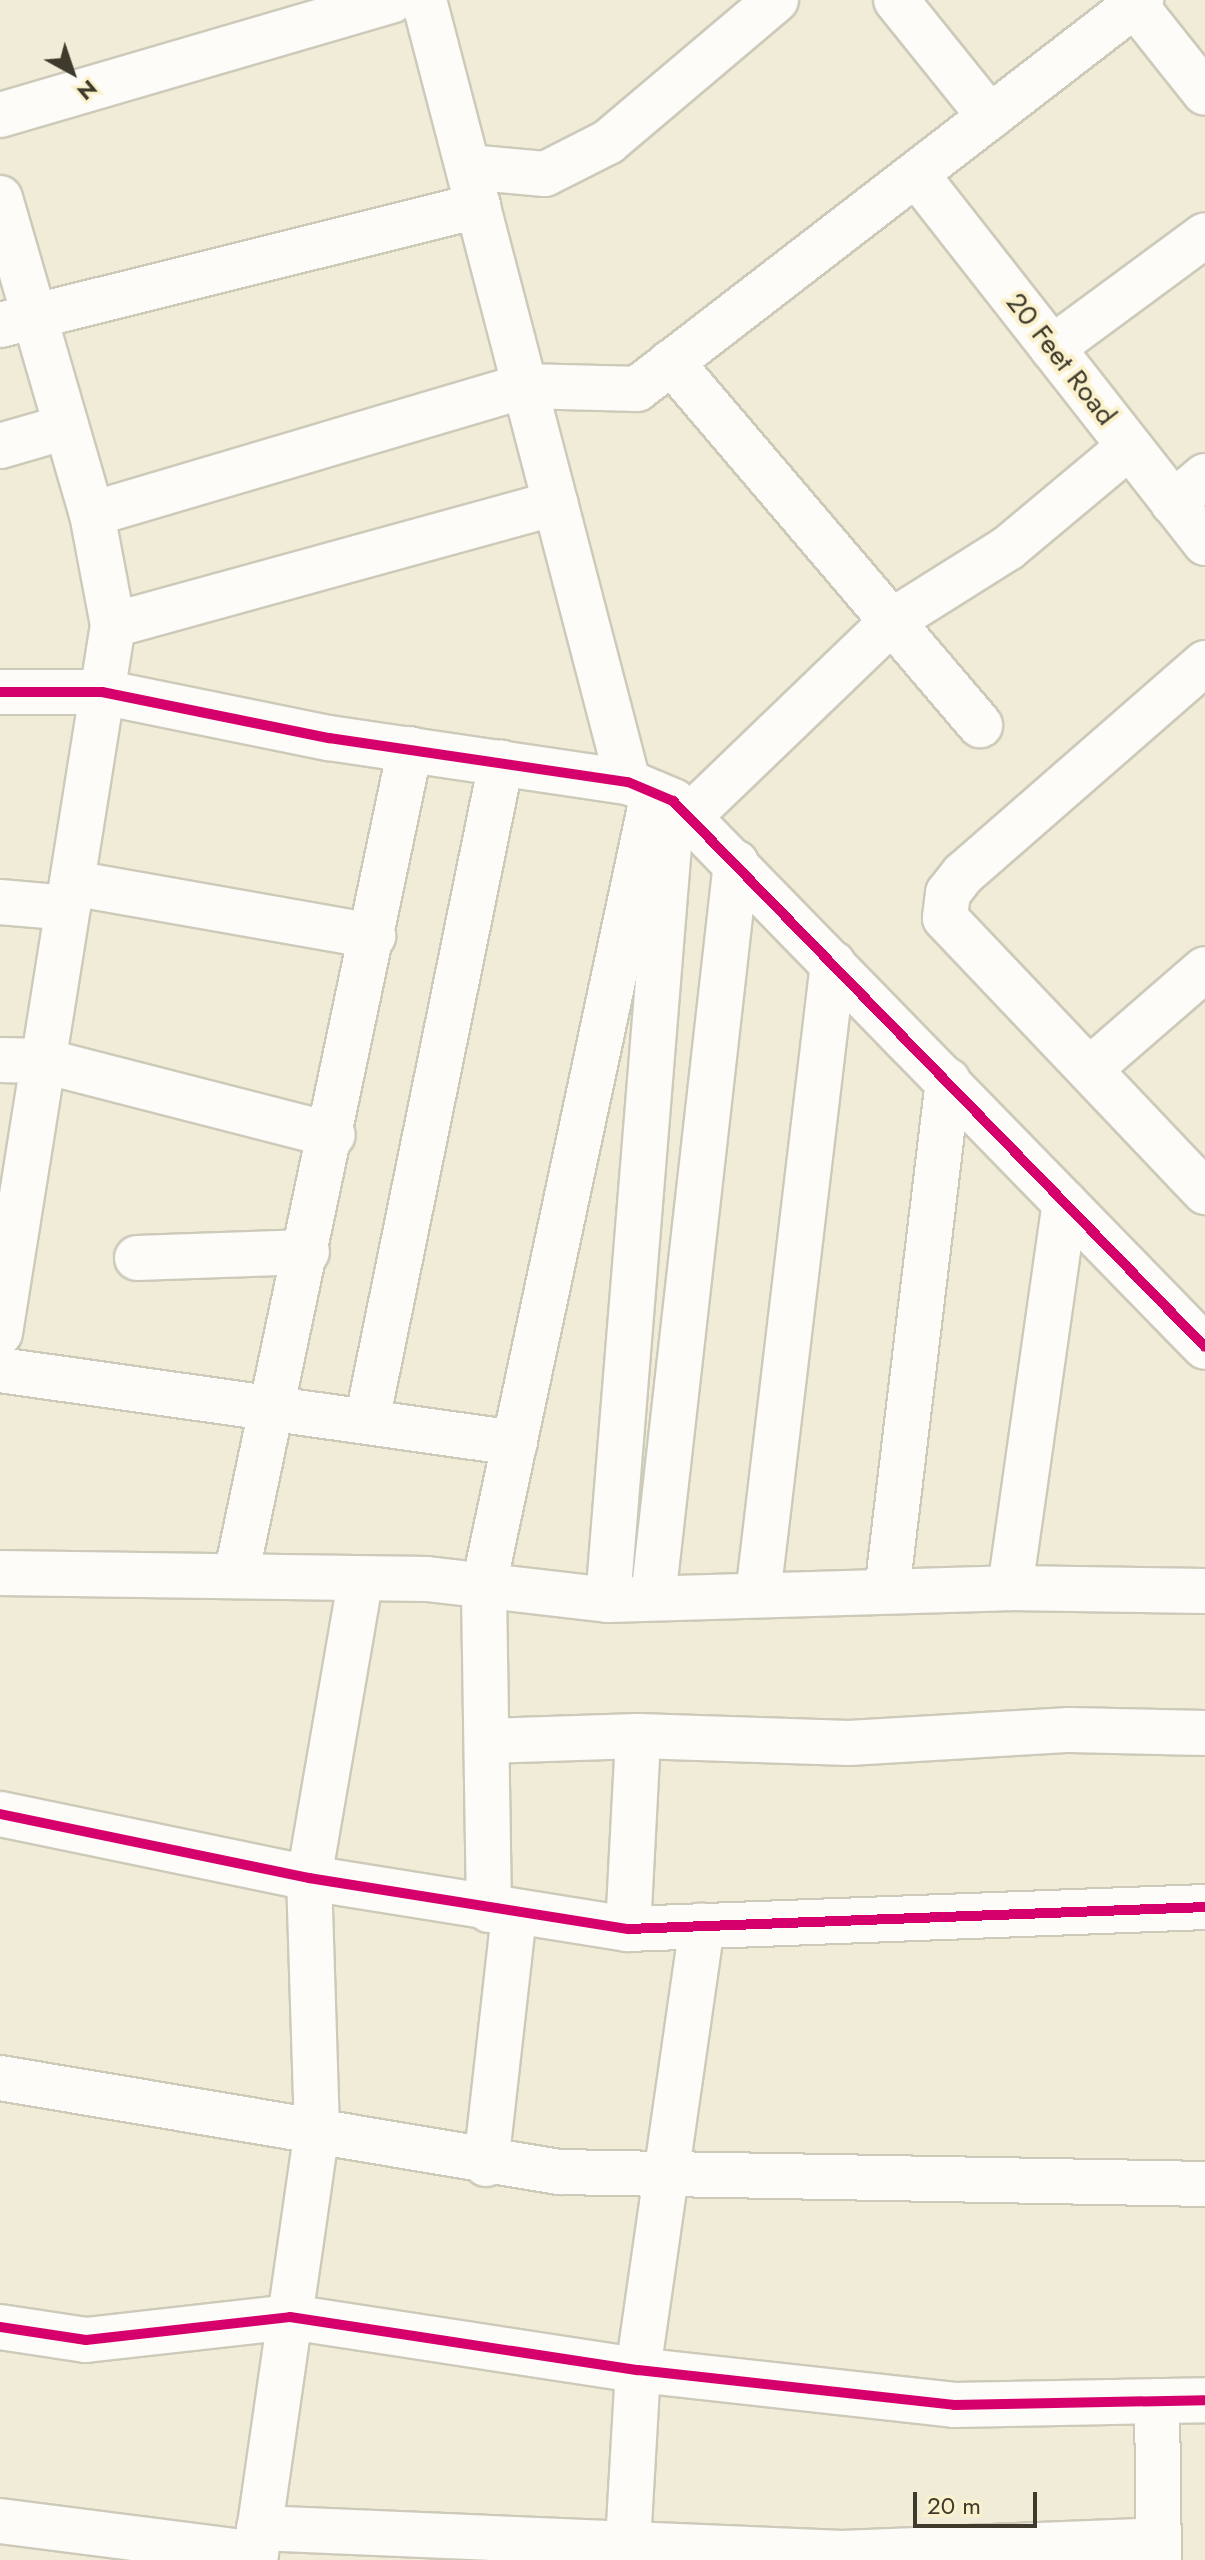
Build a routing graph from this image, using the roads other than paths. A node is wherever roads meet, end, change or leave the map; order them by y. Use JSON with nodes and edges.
{"nodes":[{"id":1,"x":392,"y":0,"type":"edge"},
{"id":2,"x":424,"y":0,"type":"edge"},
{"id":3,"x":776,"y":0,"type":"edge"},
{"id":4,"x":896,"y":0,"type":"edge"},
{"id":5,"x":1138,"y":2,"type":"edge"},
{"id":6,"x":1205,"y":93,"type":"edge"},
{"id":7,"x":0,"y":115,"type":"edge"},
{"id":8,"x":990,"y":117,"type":"junction"},
{"id":9,"x":916,"y":174,"type":"junction"},
{"id":10,"x":473,"y":187,"type":"junction"},
{"id":11,"x":0,"y":198,"type":"edge"},
{"id":12,"x":1205,"y":235,"type":"edge"},
{"id":13,"x":17,"y":321,"type":"edge"},
{"id":14,"x":1052,"y":348,"type":"junction"},
{"id":15,"x":671,"y":362,"type":"junction"},
{"id":16,"x":525,"y":386,"type":"junction"},
{"id":17,"x":66,"y":427,"type":"junction"},
{"id":18,"x":0,"y":446,"type":"edge"},
{"id":19,"x":1129,"y":447,"type":"junction"},
{"id":20,"x":1189,"y":489,"type":"edge"},
{"id":21,"x":555,"y":503,"type":"junction"},
{"id":22,"x":92,"y":514,"type":"junction"},
{"id":23,"x":1205,"y":543,"type":"edge"},
{"id":24,"x":892,"y":621,"type":"junction"},
{"id":25,"x":113,"y":625,"type":"junction"},
{"id":26,"x":1205,"y":663,"type":"edge"},
{"id":27,"x":0,"y":692,"type":"edge"},
{"id":28,"x":102,"y":692,"type":"junction"},
{"id":29,"x":980,"y":725,"type":"dead end"},
{"id":30,"x":410,"y":749,"type":"junction"},
{"id":31,"x":501,"y":763,"type":"junction"},
{"id":32,"x":663,"y":806,"type":"junction"},
{"id":33,"x":736,"y":863,"type":"junction"},
{"id":34,"x":70,"y":895,"type":"junction"},
{"id":35,"x":0,"y":902,"type":"edge"},
{"id":36,"x":373,"y":936,"type":"junction"},
{"id":37,"x":833,"y":963,"type":"junction"},
{"id":38,"x":1205,"y":969,"type":"edge"},
{"id":39,"x":0,"y":1060,"type":"edge"},
{"id":40,"x":44,"y":1061,"type":"junction"},
{"id":41,"x":1090,"y":1069,"type":"junction"},
{"id":42,"x":948,"y":1081,"type":"junction"},
{"id":43,"x":333,"y":1135,"type":"junction"},
{"id":44,"x":1199,"y":1173,"type":"edge"},
{"id":45,"x":1065,"y":1203,"type":"junction"},
{"id":46,"x":7,"y":1249,"type":"edge"},
{"id":47,"x":307,"y":1252,"type":"junction"},
{"id":48,"x":137,"y":1258,"type":"dead end"},
{"id":49,"x":0,"y":1333,"type":"edge"},
{"id":50,"x":1205,"y":1347,"type":"edge"},
{"id":51,"x":0,"y":1370,"type":"edge"},
{"id":52,"x":273,"y":1407,"type":"junction"},
{"id":53,"x":367,"y":1421,"type":"junction"},
{"id":54,"x":515,"y":1443,"type":"junction"},
{"id":55,"x":0,"y":1573,"type":"edge"},
{"id":56,"x":236,"y":1576,"type":"junction"},
{"id":57,"x":361,"y":1578,"type":"junction"},
{"id":58,"x":484,"y":1585,"type":"junction"},
{"id":59,"x":1010,"y":1588,"type":"junction"},
{"id":60,"x":887,"y":1591,"type":"junction"},
{"id":61,"x":1205,"y":1591,"type":"edge"},
{"id":62,"x":758,"y":1595,"type":"junction"},
{"id":63,"x":653,"y":1598,"type":"junction"},
{"id":64,"x":608,"y":1600,"type":"junction"},
{"id":65,"x":1205,"y":1733,"type":"edge"},
{"id":66,"x":638,"y":1736,"type":"junction"},
{"id":67,"x":487,"y":1741,"type":"junction"},
{"id":68,"x":0,"y":1814,"type":"edge"},
{"id":69,"x":309,"y":1878,"type":"junction"},
{"id":70,"x":1205,"y":1907,"type":"edge"},
{"id":71,"x":501,"y":1912,"type":"junction"},
{"id":72,"x":702,"y":1926,"type":"junction"},
{"id":73,"x":628,"y":1929,"type":"junction"},
{"id":74,"x":0,"y":2078,"type":"edge"},
{"id":75,"x":317,"y":2131,"type":"junction"},
{"id":76,"x":486,"y":2164,"type":"junction"},
{"id":77,"x":662,"y":2174,"type":"junction"},
{"id":78,"x":1205,"y":2184,"type":"edge"},
{"id":79,"x":290,"y":2317,"type":"junction"},
{"id":80,"x":0,"y":2327,"type":"edge"},
{"id":81,"x":638,"y":2370,"type":"junction"},
{"id":82,"x":1205,"y":2400,"type":"edge"},
{"id":83,"x":1157,"y":2401,"type":"junction"},
{"id":84,"x":0,"y":2521,"type":"edge"},
{"id":85,"x":257,"y":2547,"type":"edge"},
{"id":86,"x":494,"y":2550,"type":"edge"},
{"id":87,"x":1159,"y":2550,"type":"edge"},
{"id":88,"x":628,"y":2553,"type":"edge"}],
"edges":[{"from":1,"to":7,"type":"street"},
{"from":2,"to":10,"type":"street"},
{"from":3,"to":10,"type":"street"},
{"from":4,"to":8,"type":"street"},
{"from":5,"to":6,"type":"street"},
{"from":5,"to":8,"type":"street"},
{"from":8,"to":9,"type":"street"},
{"from":9,"to":14,"type":"street","name":"20 Feet Road"},
{"from":9,"to":15,"type":"street"},
{"from":10,"to":13,"type":"street"},
{"from":10,"to":16,"type":"street"},
{"from":11,"to":13,"type":"street"},
{"from":12,"to":14,"type":"street"},
{"from":13,"to":17,"type":"street"},
{"from":14,"to":19,"type":"street","name":"20 Feet Road"},
{"from":15,"to":16,"type":"street"},
{"from":15,"to":24,"type":"street"},
{"from":16,"to":21,"type":"street"},
{"from":16,"to":22,"type":"street"},
{"from":17,"to":18,"type":"street"},
{"from":17,"to":22,"type":"street"},
{"from":19,"to":20,"type":"street","name":"20 Feet Road"},
{"from":19,"to":24,"type":"street"},
{"from":20,"to":23,"type":"street","name":"20 Feet Road"},
{"from":21,"to":25,"type":"street"},
{"from":21,"to":32,"type":"street"},
{"from":22,"to":25,"type":"street"},
{"from":24,"to":29,"type":"street"},
{"from":24,"to":32,"type":"street"},
{"from":25,"to":28,"type":"street"},
{"from":26,"to":41,"type":"street"},
{"from":27,"to":28,"type":"street"},
{"from":28,"to":30,"type":"street"},
{"from":28,"to":34,"type":"street"},
{"from":30,"to":31,"type":"street"},
{"from":30,"to":36,"type":"street"},
{"from":31,"to":32,"type":"street"},
{"from":31,"to":53,"type":"street"},
{"from":32,"to":33,"type":"street"},
{"from":32,"to":54,"type":"street"},
{"from":32,"to":64,"type":"street"},
{"from":33,"to":37,"type":"street"},
{"from":33,"to":63,"type":"street"},
{"from":34,"to":35,"type":"street"},
{"from":34,"to":36,"type":"street"},
{"from":34,"to":40,"type":"street"},
{"from":36,"to":43,"type":"street"},
{"from":37,"to":42,"type":"street"},
{"from":37,"to":62,"type":"street"},
{"from":38,"to":41,"type":"street"},
{"from":39,"to":40,"type":"street"},
{"from":40,"to":43,"type":"street"},
{"from":40,"to":46,"type":"street"},
{"from":41,"to":44,"type":"street"},
{"from":42,"to":45,"type":"street"},
{"from":42,"to":60,"type":"street"},
{"from":43,"to":47,"type":"street"},
{"from":45,"to":50,"type":"street"},
{"from":45,"to":59,"type":"street"},
{"from":46,"to":49,"type":"street"},
{"from":47,"to":48,"type":"street"},
{"from":47,"to":52,"type":"street"},
{"from":51,"to":52,"type":"street"},
{"from":52,"to":53,"type":"street"},
{"from":52,"to":56,"type":"street"},
{"from":53,"to":54,"type":"street"},
{"from":54,"to":58,"type":"street"},
{"from":55,"to":56,"type":"street"},
{"from":56,"to":57,"type":"street"},
{"from":57,"to":58,"type":"street"},
{"from":57,"to":69,"type":"street"},
{"from":58,"to":64,"type":"street"},
{"from":58,"to":67,"type":"street"},
{"from":59,"to":60,"type":"street"},
{"from":59,"to":61,"type":"street"},
{"from":60,"to":62,"type":"street"},
{"from":62,"to":63,"type":"street"},
{"from":63,"to":64,"type":"street"},
{"from":65,"to":66,"type":"street"},
{"from":66,"to":67,"type":"street"},
{"from":66,"to":73,"type":"street"},
{"from":67,"to":71,"type":"street"},
{"from":68,"to":69,"type":"street"},
{"from":69,"to":71,"type":"street"},
{"from":69,"to":75,"type":"street"},
{"from":70,"to":72,"type":"street"},
{"from":71,"to":73,"type":"street"},
{"from":71,"to":76,"type":"street"},
{"from":72,"to":73,"type":"street"},
{"from":72,"to":77,"type":"street"},
{"from":74,"to":75,"type":"street"},
{"from":75,"to":76,"type":"street"},
{"from":75,"to":79,"type":"street"},
{"from":76,"to":77,"type":"street"},
{"from":77,"to":78,"type":"street"},
{"from":77,"to":81,"type":"street"},
{"from":79,"to":80,"type":"street"},
{"from":79,"to":81,"type":"street"},
{"from":79,"to":85,"type":"street"},
{"from":81,"to":83,"type":"street"},
{"from":81,"to":88,"type":"street"},
{"from":82,"to":83,"type":"street"},
{"from":83,"to":87,"type":"street"},
{"from":84,"to":85,"type":"street"},
{"from":85,"to":86,"type":"street"},
{"from":86,"to":88,"type":"street"},
{"from":87,"to":88,"type":"street"}]}
